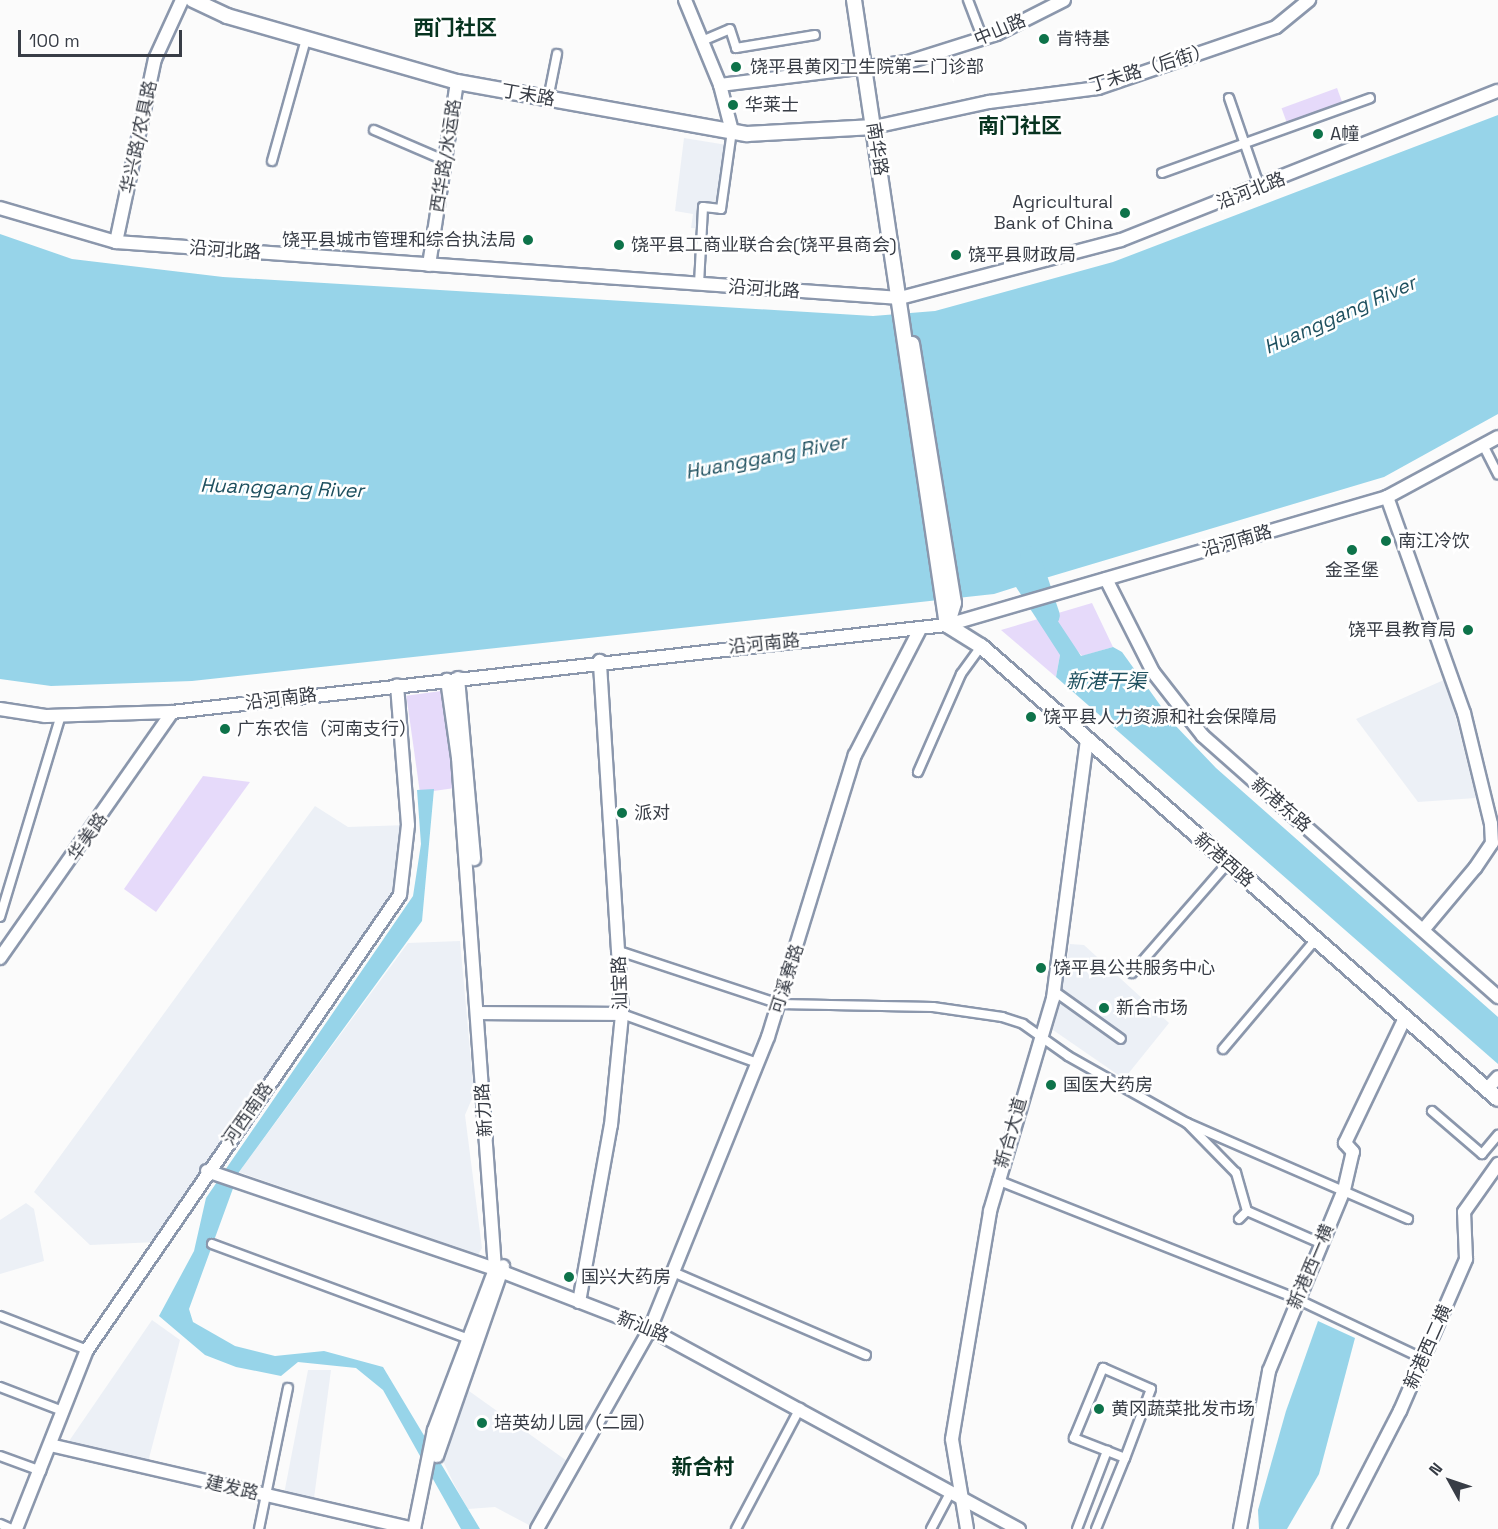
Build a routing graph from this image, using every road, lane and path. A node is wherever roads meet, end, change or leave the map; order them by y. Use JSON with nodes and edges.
{"nodes":[{"id":1,"x":182,"y":0,"type":"edge"},
{"id":2,"x":193,"y":0,"type":"edge"},
{"id":3,"x":685,"y":0,"type":"edge"},
{"id":4,"x":854,"y":0,"type":"edge"},
{"id":5,"x":968,"y":0,"type":"edge"},
{"id":6,"x":1064,"y":0,"type":"edge"},
{"id":7,"x":1309,"y":0,"type":"edge"},
{"id":8,"x":1043,"y":5,"type":"edge"},
{"id":9,"x":815,"y":35,"type":"dead end"},
{"id":10,"x":306,"y":39,"type":"junction"},
{"id":11,"x":983,"y":39,"type":"junction"},
{"id":12,"x":702,"y":41,"type":"junction"},
{"id":13,"x":557,"y":54,"type":"dead end"},
{"id":14,"x":864,"y":68,"type":"junction"},
{"id":15,"x":457,"y":82,"type":"junction"},
{"id":16,"x":720,"y":85,"type":"junction"},
{"id":17,"x":1498,"y":91,"type":"edge"},
{"id":18,"x":1229,"y":98,"type":"dead end"},
{"id":19,"x":1370,"y":98,"type":"dead end"},
{"id":20,"x":548,"y":99,"type":"junction"},
{"id":21,"x":874,"y":127,"type":"junction"},
{"id":22,"x":374,"y":130,"type":"dead end"},
{"id":23,"x":732,"y":131,"type":"junction"},
{"id":24,"x":1244,"y":144,"type":"junction"},
{"id":25,"x":272,"y":161,"type":"dead end"},
{"id":26,"x":446,"y":161,"type":"junction"},
{"id":27,"x":1162,"y":173,"type":"dead end"},
{"id":28,"x":1260,"y":188,"type":"junction"},
{"id":29,"x":0,"y":207,"type":"edge"},
{"id":30,"x":116,"y":242,"type":"junction"},
{"id":31,"x":429,"y":265,"type":"junction"},
{"id":32,"x":699,"y":284,"type":"junction"},
{"id":33,"x":900,"y":298,"type":"junction"},
{"id":34,"x":1498,"y":437,"type":"edge"},
{"id":35,"x":1483,"y":445,"type":"junction"},
{"id":36,"x":1498,"y":474,"type":"edge"},
{"id":37,"x":1387,"y":497,"type":"junction"},
{"id":38,"x":1106,"y":579,"type":"junction"},
{"id":39,"x":947,"y":625,"type":"junction"},
{"id":40,"x":920,"y":628,"type":"junction"},
{"id":41,"x":981,"y":646,"type":"junction"},
{"id":42,"x":600,"y":661,"type":"junction"},
{"id":43,"x":453,"y":679,"type":"junction"},
{"id":44,"x":397,"y":685,"type":"junction"},
{"id":45,"x":0,"y":709,"type":"edge"},
{"id":46,"x":172,"y":712,"type":"junction"},
{"id":47,"x":61,"y":715,"type":"junction"},
{"id":48,"x":1087,"y":739,"type":"junction"},
{"id":49,"x":918,"y":772,"type":"dead end"},
{"id":50,"x":1228,"y":863,"type":"junction"},
{"id":51,"x":0,"y":917,"type":"edge"},
{"id":52,"x":1423,"y":930,"type":"junction"},
{"id":53,"x":1316,"y":939,"type":"junction"},
{"id":54,"x":619,"y":951,"type":"junction"},
{"id":55,"x":0,"y":958,"type":"edge"},
{"id":56,"x":1132,"y":973,"type":"dead end"},
{"id":57,"x":1054,"y":991,"type":"junction"},
{"id":58,"x":1498,"y":997,"type":"edge"},
{"id":59,"x":779,"y":1004,"type":"junction"},
{"id":60,"x":481,"y":1013,"type":"junction"},
{"id":61,"x":622,"y":1014,"type":"junction"},
{"id":62,"x":1405,"y":1018,"type":"junction"},
{"id":63,"x":1041,"y":1037,"type":"junction"},
{"id":64,"x":1121,"y":1039,"type":"dead end"},
{"id":65,"x":1223,"y":1049,"type":"dead end"},
{"id":66,"x":757,"y":1063,"type":"junction"},
{"id":67,"x":1498,"y":1077,"type":"edge"},
{"id":68,"x":1487,"y":1089,"type":"junction"},
{"id":69,"x":1498,"y":1099,"type":"edge"},
{"id":70,"x":1432,"y":1111,"type":"dead end"},
{"id":71,"x":1187,"y":1122,"type":"junction"},
{"id":72,"x":1498,"y":1135,"type":"edge"},
{"id":73,"x":1498,"y":1164,"type":"edge"},
{"id":74,"x":207,"y":1171,"type":"junction"},
{"id":75,"x":997,"y":1180,"type":"junction"},
{"id":76,"x":1344,"y":1190,"type":"junction"},
{"id":77,"x":1247,"y":1211,"type":"junction"},
{"id":78,"x":1239,"y":1219,"type":"dead end"},
{"id":79,"x":1408,"y":1219,"type":"dead end"},
{"id":80,"x":212,"y":1244,"type":"dead end"},
{"id":81,"x":1322,"y":1244,"type":"junction"},
{"id":82,"x":499,"y":1270,"type":"junction"},
{"id":83,"x":673,"y":1272,"type":"junction"},
{"id":84,"x":1297,"y":1299,"type":"junction"},
{"id":85,"x":579,"y":1302,"type":"junction"},
{"id":86,"x":0,"y":1316,"type":"edge"},
{"id":87,"x":650,"y":1329,"type":"junction"},
{"id":88,"x":469,"y":1339,"type":"junction"},
{"id":89,"x":87,"y":1350,"type":"junction"},
{"id":90,"x":866,"y":1355,"type":"dead end"},
{"id":91,"x":1424,"y":1359,"type":"junction"},
{"id":92,"x":0,"y":1387,"type":"edge"},
{"id":93,"x":288,"y":1388,"type":"dead end"},
{"id":94,"x":800,"y":1408,"type":"junction"},
{"id":95,"x":63,"y":1411,"type":"junction"},
{"id":96,"x":438,"y":1436,"type":"junction"},
{"id":97,"x":50,"y":1444,"type":"junction"},
{"id":98,"x":1107,"y":1451,"type":"junction"},
{"id":99,"x":0,"y":1456,"type":"edge"},
{"id":100,"x":1125,"y":1458,"type":"junction"},
{"id":101,"x":41,"y":1471,"type":"junction"},
{"id":102,"x":427,"y":1483,"type":"junction"},
{"id":103,"x":950,"y":1494,"type":"junction"},
{"id":104,"x":266,"y":1496,"type":"junction"},
{"id":105,"x":964,"y":1501,"type":"junction"},
{"id":106,"x":0,"y":1524,"type":"edge"},
{"id":107,"x":14,"y":1529,"type":"edge"},
{"id":108,"x":259,"y":1529,"type":"edge"},
{"id":109,"x":414,"y":1529,"type":"edge"},
{"id":110,"x":422,"y":1529,"type":"edge"},
{"id":111,"x":537,"y":1529,"type":"edge"},
{"id":112,"x":736,"y":1529,"type":"edge"},
{"id":113,"x":931,"y":1529,"type":"edge"},
{"id":114,"x":968,"y":1529,"type":"edge"},
{"id":115,"x":1019,"y":1529,"type":"edge"},
{"id":116,"x":1077,"y":1529,"type":"edge"},
{"id":117,"x":1096,"y":1529,"type":"edge"},
{"id":118,"x":1240,"y":1529,"type":"edge"},
{"id":119,"x":1339,"y":1529,"type":"edge"}],
"edges":[{"from":1,"to":30,"type":"street","name":"华兴路/农具路"},
{"from":2,"to":10,"type":"main road","name":"丁未路"},
{"from":3,"to":12,"type":"street"},
{"from":4,"to":14,"type":"main road","name":"南华路"},
{"from":5,"to":11,"type":"street"},
{"from":6,"to":8,"type":"street","name":"中山路"},
{"from":7,"to":21,"type":"street","name":"丁未路（后街）"},
{"from":8,"to":11,"type":"street","name":"中山路"},
{"from":9,"to":12,"type":"street"},
{"from":10,"to":15,"type":"main road","name":"丁未路"},
{"from":10,"to":25,"type":"street"},
{"from":11,"to":14,"type":"street","name":"中山路"},
{"from":12,"to":16,"type":"street"},
{"from":13,"to":20,"type":"street"},
{"from":14,"to":16,"type":"street","name":"中山路"},
{"from":14,"to":21,"type":"main road","name":"南华路"},
{"from":15,"to":20,"type":"main road","name":"丁未路"},
{"from":15,"to":26,"type":"street","name":"西华路/水运路"},
{"from":16,"to":23,"type":"street"},
{"from":17,"to":28,"type":"street","name":"沿河北路"},
{"from":18,"to":24,"type":"street"},
{"from":19,"to":24,"type":"street"},
{"from":20,"to":23,"type":"main road","name":"丁未路"},
{"from":21,"to":23,"type":"main road","name":"丁未路"},
{"from":21,"to":33,"type":"main road","name":"南华路"},
{"from":22,"to":26,"type":"street"},
{"from":23,"to":32,"type":"street"},
{"from":24,"to":27,"type":"street"},
{"from":24,"to":28,"type":"street"},
{"from":26,"to":31,"type":"street","name":"西华路/水运路"},
{"from":28,"to":33,"type":"street","name":"沿河北路"},
{"from":29,"to":30,"type":"street","name":"沿河北路"},
{"from":30,"to":31,"type":"street","name":"沿河北路"},
{"from":31,"to":32,"type":"street","name":"沿河北路"},
{"from":32,"to":33,"type":"street","name":"沿河北路"},
{"from":33,"to":39,"type":"main road","name":"南华路"},
{"from":34,"to":35,"type":"street","name":"沿河南路"},
{"from":35,"to":36,"type":"street"},
{"from":35,"to":37,"type":"street","name":"沿河南路"},
{"from":37,"to":38,"type":"street","name":"沿河南路"},
{"from":37,"to":52,"type":"street"},
{"from":38,"to":39,"type":"street","name":"沿河南路"},
{"from":38,"to":52,"type":"street","name":"新港东路"},
{"from":39,"to":40,"type":"street","name":"沿河南路"},
{"from":39,"to":41,"type":"main road","name":"新港西路"},
{"from":40,"to":42,"type":"street","name":"沿河南路"},
{"from":40,"to":59,"type":"street","name":"可溪寮路"},
{"from":41,"to":48,"type":"main road","name":"新港西路"},
{"from":41,"to":49,"type":"street"},
{"from":42,"to":43,"type":"street","name":"沿河南路"},
{"from":42,"to":54,"type":"street","name":"汕宝路"},
{"from":43,"to":44,"type":"street","name":"沿河南路"},
{"from":43,"to":60,"type":"street","name":"新力路"},
{"from":44,"to":46,"type":"street","name":"沿河南路"},
{"from":44,"to":74,"type":"street","name":"河西南路"},
{"from":45,"to":47,"type":"street","name":"沿河南路"},
{"from":46,"to":47,"type":"street","name":"沿河南路"},
{"from":46,"to":55,"type":"street","name":"华美路"},
{"from":47,"to":51,"type":"street"},
{"from":48,"to":50,"type":"main road","name":"新港西路"},
{"from":48,"to":57,"type":"street","name":"新合大道"},
{"from":50,"to":53,"type":"main road","name":"新港西路"},
{"from":50,"to":56,"type":"street"},
{"from":52,"to":58,"type":"street","name":"新港东路"},
{"from":53,"to":62,"type":"main road","name":"新港西路"},
{"from":53,"to":65,"type":"street"},
{"from":54,"to":59,"type":"street"},
{"from":54,"to":61,"type":"street","name":"汕宝路"},
{"from":57,"to":63,"type":"street","name":"新合大道"},
{"from":57,"to":64,"type":"street"},
{"from":59,"to":63,"type":"street"},
{"from":59,"to":66,"type":"street","name":"可溪寮路"},
{"from":60,"to":61,"type":"street"},
{"from":60,"to":82,"type":"street","name":"新力路"},
{"from":61,"to":66,"type":"street"},
{"from":61,"to":85,"type":"street","name":"汕宝路"},
{"from":62,"to":68,"type":"main road","name":"新港西路"},
{"from":62,"to":76,"type":"street","name":"新港西一横"},
{"from":63,"to":71,"type":"street"},
{"from":63,"to":75,"type":"street","name":"新合大道"},
{"from":66,"to":83,"type":"street","name":"可溪寮路"},
{"from":67,"to":68,"type":"street"},
{"from":68,"to":69,"type":"main road","name":"新港西路"},
{"from":70,"to":72,"type":"street"},
{"from":71,"to":76,"type":"street"},
{"from":71,"to":77,"type":"street"},
{"from":73,"to":91,"type":"street","name":"新港西二横"},
{"from":74,"to":82,"type":"street","name":"新汕路"},
{"from":74,"to":89,"type":"street","name":"河西南路"},
{"from":75,"to":84,"type":"street"},
{"from":75,"to":105,"type":"street","name":"新合大道"},
{"from":76,"to":79,"type":"street"},
{"from":76,"to":81,"type":"street","name":"新港西一横"},
{"from":77,"to":78,"type":"street"},
{"from":77,"to":81,"type":"street"},
{"from":80,"to":88,"type":"street"},
{"from":81,"to":84,"type":"street","name":"新港西一横"},
{"from":82,"to":85,"type":"street","name":"新汕路"},
{"from":82,"to":88,"type":"street","name":"新力路"},
{"from":82,"to":96,"type":"street"},
{"from":83,"to":87,"type":"street","name":"可溪寮路"},
{"from":83,"to":90,"type":"street"},
{"from":84,"to":91,"type":"street"},
{"from":84,"to":118,"type":"street","name":"新港西一横"},
{"from":85,"to":87,"type":"street","name":"新汕路"},
{"from":86,"to":89,"type":"street"},
{"from":87,"to":94,"type":"street","name":"新汕路"},
{"from":87,"to":111,"type":"street","name":"可溪寮路"},
{"from":88,"to":96,"type":"street","name":"新力路"},
{"from":89,"to":95,"type":"street","name":"河西南路"},
{"from":91,"to":119,"type":"street","name":"新港西二横"},
{"from":92,"to":95,"type":"street"},
{"from":93,"to":104,"type":"street"},
{"from":94,"to":103,"type":"street","name":"新汕路"},
{"from":94,"to":112,"type":"street"},
{"from":95,"to":97,"type":"street","name":"河西南路"},
{"from":96,"to":102,"type":"street","name":"新力路"},
{"from":97,"to":101,"type":"street","name":"河西南路"},
{"from":97,"to":104,"type":"street","name":"建发路"},
{"from":98,"to":100,"type":"street"},
{"from":98,"to":100,"type":"street"},
{"from":98,"to":116,"type":"street"},
{"from":99,"to":101,"type":"street"},
{"from":100,"to":117,"type":"street"},
{"from":101,"to":107,"type":"street","name":"河西南路"},
{"from":102,"to":109,"type":"street","name":"新力路"},
{"from":102,"to":110,"type":"street"},
{"from":103,"to":105,"type":"street","name":"新汕路"},
{"from":103,"to":113,"type":"street"},
{"from":104,"to":108,"type":"street"},
{"from":104,"to":109,"type":"street","name":"建发路"},
{"from":105,"to":114,"type":"street","name":"新合大道"},
{"from":105,"to":115,"type":"street","name":"新汕路"},
{"from":106,"to":107,"type":"street"}]}
